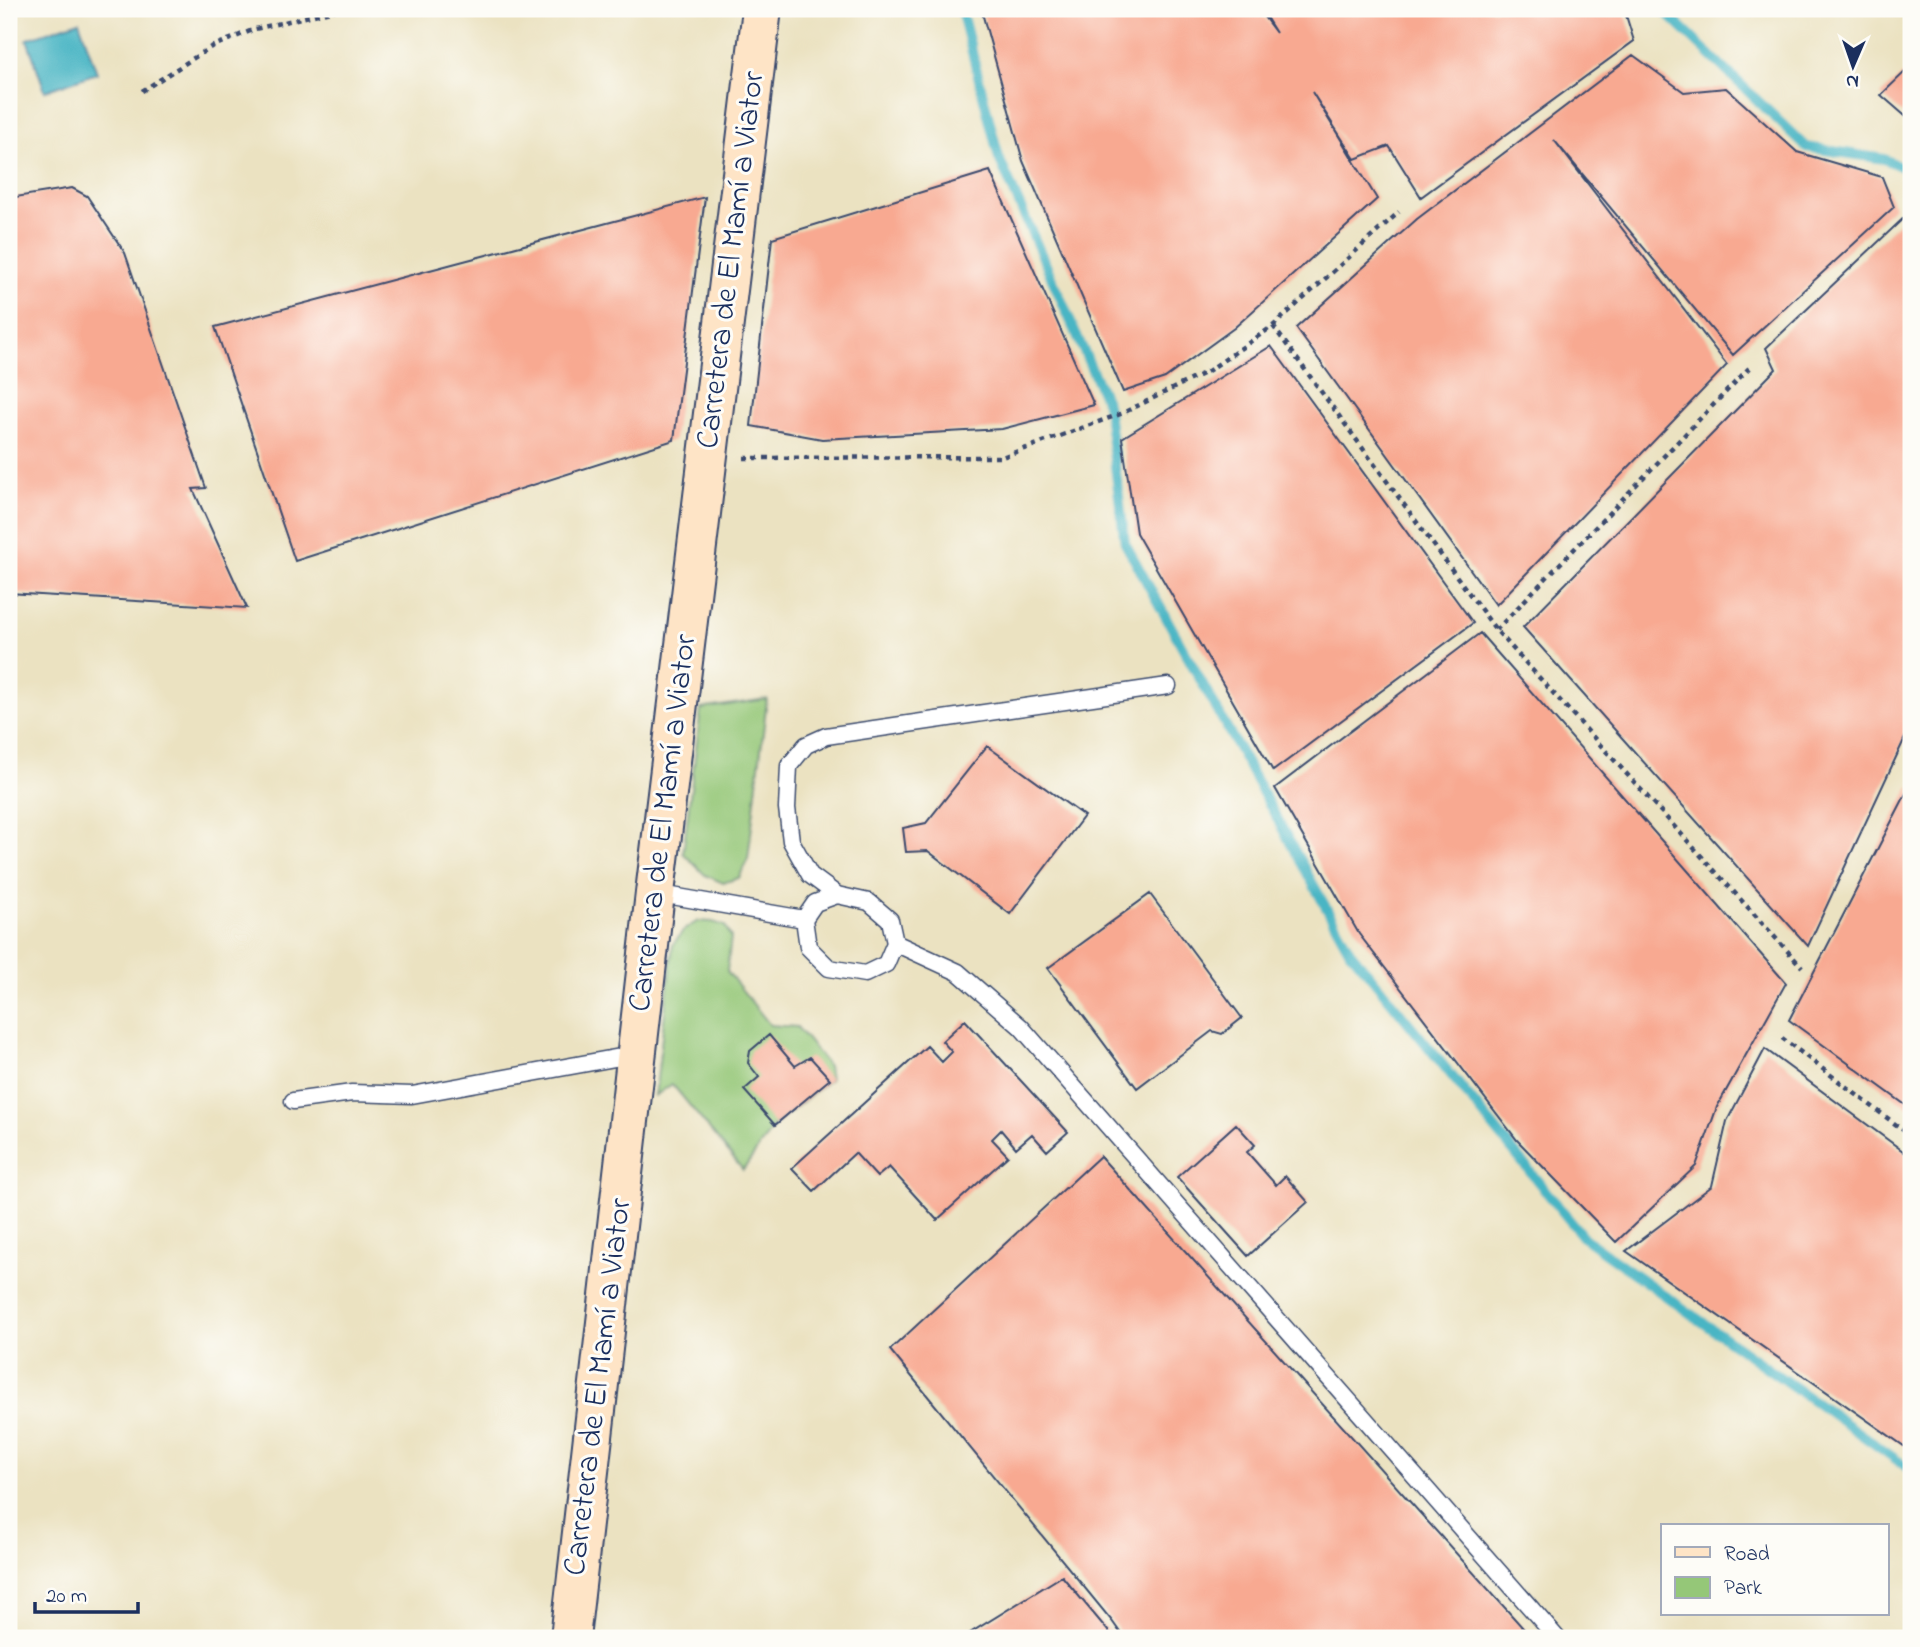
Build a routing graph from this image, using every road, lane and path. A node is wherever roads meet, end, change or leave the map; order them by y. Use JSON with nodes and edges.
{"nodes":[{"id":1,"x":338,"y":9,"type":"edge"},
{"id":2,"x":762,"y":9,"type":"edge"},
{"id":3,"x":142,"y":92,"type":"dead end"},
{"id":4,"x":1399,"y":212,"type":"dead end"},
{"id":5,"x":1273,"y":326,"type":"junction"},
{"id":6,"x":1749,"y":368,"type":"dead end"},
{"id":7,"x":709,"y":458,"type":"junction"},
{"id":8,"x":1496,"y":630,"type":"junction"},
{"id":9,"x":1168,"y":686,"type":"dead end"},
{"id":10,"x":655,"y":893,"type":"junction"},
{"id":11,"x":837,"y":895,"type":"junction"},
{"id":12,"x":804,"y":919,"type":"junction"},
{"id":13,"x":895,"y":943,"type":"junction"},
{"id":14,"x":1802,"y":967,"type":"dead end"},
{"id":15,"x":1782,"y":1038,"type":"dead end"},
{"id":16,"x":637,"y":1054,"type":"junction"},
{"id":17,"x":293,"y":1101,"type":"dead end"},
{"id":18,"x":1911,"y":1136,"type":"edge"},
{"id":19,"x":570,"y":1638,"type":"edge"},
{"id":20,"x":1557,"y":1638,"type":"edge"}],
"edges":[{"from":1,"to":3,"type":"path"},
{"from":2,"to":7,"type":"street","name":"Carretera de El Mamí a Viator"},
{"from":4,"to":5,"type":"path"},
{"from":5,"to":7,"type":"path"},
{"from":5,"to":8,"type":"path"},
{"from":6,"to":8,"type":"path"},
{"from":7,"to":10,"type":"street","name":"Carretera de El Mamí a Viator"},
{"from":8,"to":14,"type":"path"},
{"from":9,"to":11,"type":"lane"},
{"from":10,"to":12,"type":"lane"},
{"from":10,"to":16,"type":"street","name":"Carretera de El Mamí a Viator"},
{"from":11,"to":12,"type":"lane"},
{"from":11,"to":13,"type":"lane"},
{"from":12,"to":13,"type":"lane"},
{"from":13,"to":20,"type":"lane"},
{"from":15,"to":18,"type":"path"},
{"from":16,"to":17,"type":"lane"},
{"from":16,"to":19,"type":"street","name":"Carretera de El Mamí a Viator"}]}
